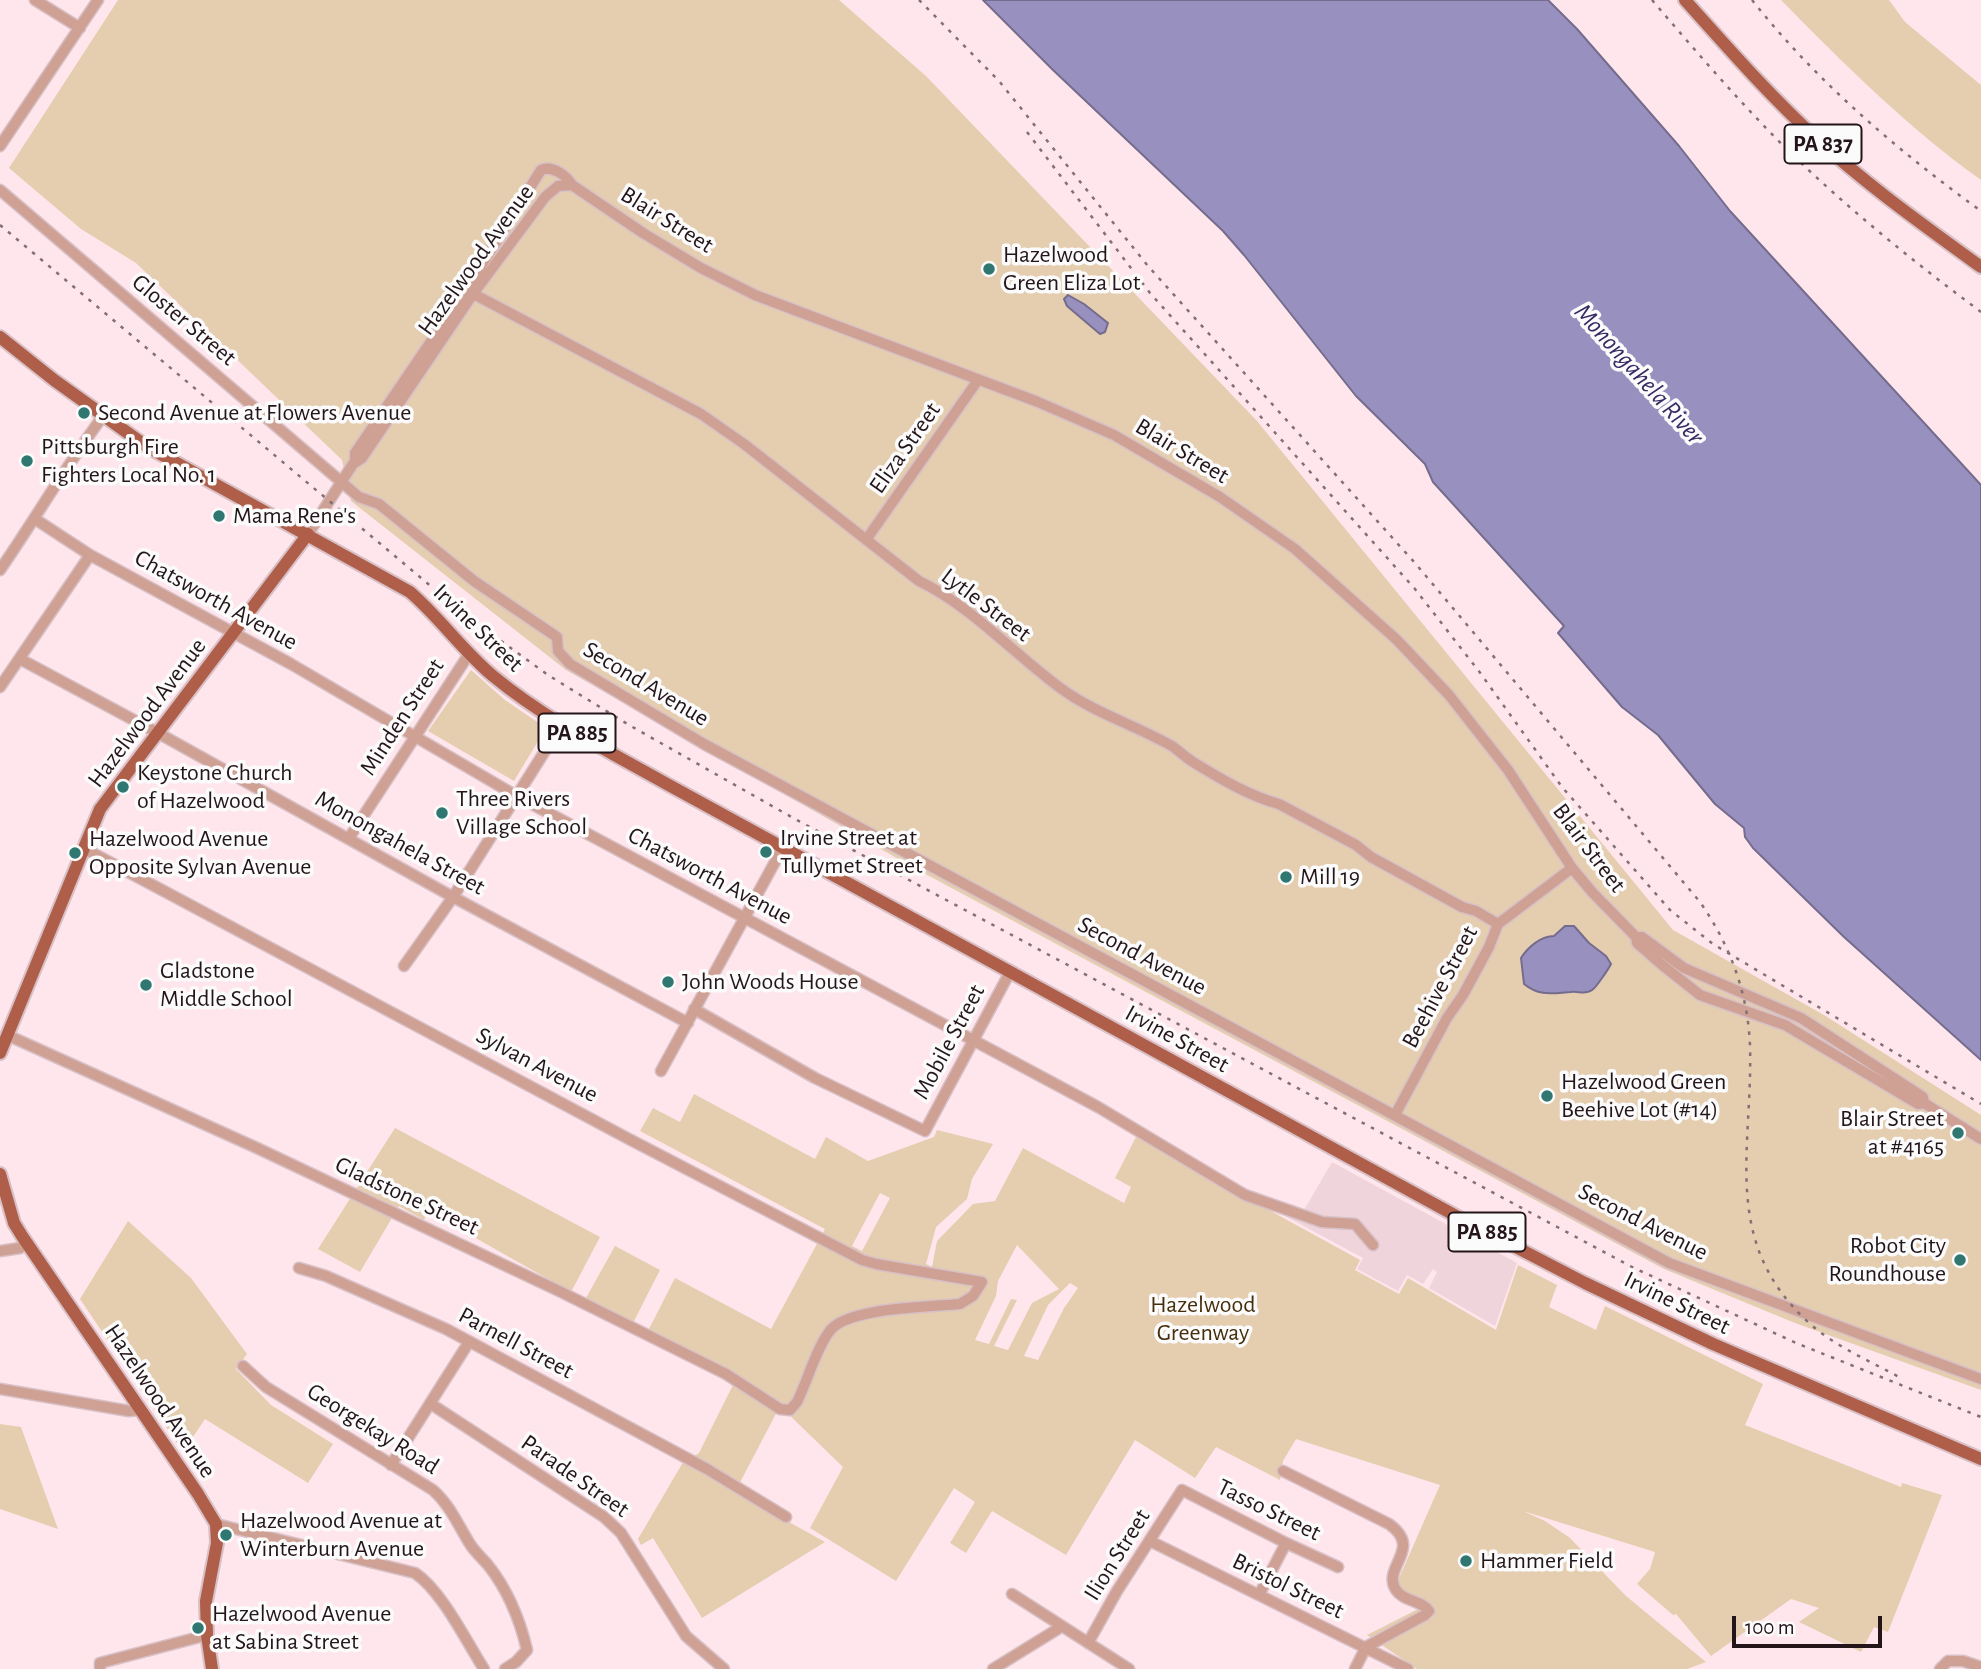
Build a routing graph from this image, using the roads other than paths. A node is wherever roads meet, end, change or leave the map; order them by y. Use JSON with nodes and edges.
{"nodes":[{"id":1,"x":35,"y":0,"type":"edge"},
{"id":2,"x":98,"y":0,"type":"edge"},
{"id":3,"x":1685,"y":0,"type":"edge"},
{"id":4,"x":80,"y":28,"type":"junction"},
{"id":5,"x":0,"y":146,"type":"edge"},
{"id":6,"x":540,"y":174,"type":"joint"},
{"id":7,"x":572,"y":185,"type":"junction"},
{"id":8,"x":0,"y":190,"type":"edge"},
{"id":9,"x":1981,"y":267,"type":"edge"},
{"id":10,"x":470,"y":292,"type":"junction"},
{"id":11,"x":0,"y":337,"type":"edge"},
{"id":12,"x":978,"y":380,"type":"junction"},
{"id":13,"x":103,"y":416,"type":"junction"},
{"id":14,"x":342,"y":481,"type":"junction"},
{"id":15,"x":35,"y":519,"type":"junction"},
{"id":16,"x":307,"y":534,"type":"junction"},
{"id":17,"x":866,"y":540,"type":"junction"},
{"id":18,"x":90,"y":555,"type":"junction"},
{"id":19,"x":0,"y":570,"type":"edge"},
{"id":20,"x":233,"y":634,"type":"junction"},
{"id":21,"x":469,"y":654,"type":"junction"},
{"id":22,"x":20,"y":659,"type":"junction"},
{"id":23,"x":0,"y":687,"type":"edge"},
{"id":24,"x":562,"y":724,"type":"junction"},
{"id":25,"x":158,"y":733,"type":"junction"},
{"id":26,"x":414,"y":737,"type":"junction"},
{"id":27,"x":515,"y":795,"type":"junction"},
{"id":28,"x":349,"y":838,"type":"junction"},
{"id":29,"x":85,"y":849,"type":"junction"},
{"id":30,"x":782,"y":849,"type":"junction"},
{"id":31,"x":1572,"y":868,"type":"junction"},
{"id":32,"x":453,"y":897,"type":"junction"},
{"id":33,"x":744,"y":918,"type":"junction"},
{"id":34,"x":1497,"y":924,"type":"junction"},
{"id":35,"x":1636,"y":937,"type":"junction"},
{"id":36,"x":404,"y":966,"type":"dead end"},
{"id":37,"x":1010,"y":972,"type":"junction"},
{"id":38,"x":695,"y":1009,"type":"junction"},
{"id":39,"x":688,"y":1023,"type":"junction"},
{"id":40,"x":7,"y":1035,"type":"junction"},
{"id":41,"x":975,"y":1041,"type":"junction"},
{"id":42,"x":0,"y":1053,"type":"edge"},
{"id":43,"x":661,"y":1071,"type":"dead end"},
{"id":44,"x":1924,"y":1103,"type":"junction"},
{"id":45,"x":1395,"y":1115,"type":"junction"},
{"id":46,"x":1981,"y":1139,"type":"edge"},
{"id":47,"x":0,"y":1174,"type":"edge"},
{"id":48,"x":26,"y":1243,"type":"junction"},
{"id":49,"x":1373,"y":1245,"type":"dead end"},
{"id":50,"x":0,"y":1251,"type":"edge"},
{"id":51,"x":299,"y":1268,"type":"dead end"},
{"id":52,"x":469,"y":1342,"type":"junction"},
{"id":53,"x":243,"y":1366,"type":"dead end"},
{"id":54,"x":1981,"y":1380,"type":"edge"},
{"id":55,"x":0,"y":1390,"type":"edge"},
{"id":56,"x":431,"y":1404,"type":"junction"},
{"id":57,"x":140,"y":1409,"type":"junction"},
{"id":58,"x":780,"y":1409,"type":"joint"},
{"id":59,"x":1981,"y":1459,"type":"edge"},
{"id":60,"x":391,"y":1465,"type":"junction"},
{"id":61,"x":1283,"y":1471,"type":"dead end"},
{"id":62,"x":1182,"y":1490,"type":"joint"},
{"id":63,"x":786,"y":1517,"type":"dead end"},
{"id":64,"x":216,"y":1524,"type":"junction"},
{"id":65,"x":1150,"y":1541,"type":"junction"},
{"id":66,"x":1286,"y":1543,"type":"junction"},
{"id":67,"x":1338,"y":1566,"type":"dead end"},
{"id":68,"x":1012,"y":1594,"type":"dead end"},
{"id":69,"x":1259,"y":1595,"type":"junction"},
{"id":70,"x":1061,"y":1627,"type":"junction"},
{"id":71,"x":207,"y":1635,"type":"junction"},
{"id":72,"x":1088,"y":1643,"type":"junction"},
{"id":73,"x":1366,"y":1647,"type":"junction"},
{"id":74,"x":100,"y":1666,"type":"edge"},
{"id":75,"x":1981,"y":1667,"type":"edge"},
{"id":76,"x":212,"y":1669,"type":"edge"},
{"id":77,"x":484,"y":1669,"type":"edge"},
{"id":78,"x":505,"y":1669,"type":"edge"},
{"id":79,"x":724,"y":1669,"type":"edge"},
{"id":80,"x":993,"y":1669,"type":"edge"},
{"id":81,"x":1129,"y":1669,"type":"edge"},
{"id":82,"x":1355,"y":1669,"type":"edge"},
{"id":83,"x":1408,"y":1669,"type":"edge"},
{"id":84,"x":1940,"y":1669,"type":"edge"}],
"edges":[{"from":1,"to":4,"type":"street"},
{"from":2,"to":4,"type":"street"},
{"from":3,"to":9,"type":"main road","number":"PA 837"},
{"from":4,"to":5,"type":"street"},
{"from":6,"to":7,"type":"street","name":"Blair Street"},
{"from":6,"to":10,"type":"street","name":"Hazelwood Avenue"},
{"from":7,"to":10,"type":"street","name":"Hazelwood Avenue"},
{"from":7,"to":12,"type":"street","name":"Blair Street"},
{"from":8,"to":14,"type":"street","name":"Gloster Street"},
{"from":10,"to":14,"type":"street","name":"Hazelwood Avenue"},
{"from":10,"to":17,"type":"street","name":"Lytle Street"},
{"from":11,"to":13,"type":"main road","number":"PA 885"},
{"from":12,"to":17,"type":"street","name":"Eliza Street"},
{"from":12,"to":31,"type":"street","name":"Blair Street"},
{"from":13,"to":15,"type":"street"},
{"from":13,"to":16,"type":"main road","number":"PA 885"},
{"from":14,"to":16,"type":"street","name":"Hazelwood Avenue"},
{"from":14,"to":45,"type":"street","name":"Second Avenue"},
{"from":15,"to":18,"type":"street","name":"Chatsworth Avenue"},
{"from":15,"to":19,"type":"street"},
{"from":16,"to":20,"type":"main road","name":"Hazelwood Avenue"},
{"from":16,"to":21,"type":"main road","name":"Irvine Street","number":"PA 885"},
{"from":17,"to":34,"type":"street","name":"Lytle Street"},
{"from":18,"to":20,"type":"street","name":"Chatsworth Avenue"},
{"from":18,"to":22,"type":"street"},
{"from":20,"to":25,"type":"main road","name":"Hazelwood Avenue"},
{"from":20,"to":26,"type":"street","name":"Chatsworth Avenue"},
{"from":21,"to":24,"type":"main road","name":"Irvine Street","number":"PA 885"},
{"from":21,"to":26,"type":"street","name":"Minden Street"},
{"from":22,"to":23,"type":"street"},
{"from":22,"to":25,"type":"street","name":"Monongahela Street"},
{"from":24,"to":27,"type":"street"},
{"from":24,"to":30,"type":"main road","name":"Irvine Street","number":"PA 885"},
{"from":25,"to":28,"type":"street","name":"Monongahela Street"},
{"from":25,"to":29,"type":"main road","name":"Hazelwood Avenue"},
{"from":26,"to":27,"type":"street","name":"Chatsworth Avenue"},
{"from":26,"to":28,"type":"street","name":"Minden Street"},
{"from":27,"to":32,"type":"street"},
{"from":27,"to":33,"type":"street","name":"Chatsworth Avenue"},
{"from":28,"to":32,"type":"street","name":"Monongahela Street"},
{"from":29,"to":40,"type":"main road","name":"Hazelwood Avenue"},
{"from":29,"to":58,"type":"street","name":"Sylvan Avenue"},
{"from":30,"to":33,"type":"street"},
{"from":30,"to":37,"type":"main road","name":"Irvine Street","number":"PA 885"},
{"from":31,"to":34,"type":"street","name":"Beehive Street"},
{"from":31,"to":35,"type":"street","name":"Blair Street"},
{"from":32,"to":36,"type":"street"},
{"from":32,"to":39,"type":"street","name":"Monongahela Street"},
{"from":33,"to":38,"type":"street"},
{"from":33,"to":41,"type":"street","name":"Chatsworth Avenue"},
{"from":34,"to":45,"type":"street","name":"Beehive Street"},
{"from":35,"to":44,"type":"street","name":"Blair Street"},
{"from":35,"to":44,"type":"street","name":"Blair Street"},
{"from":37,"to":41,"type":"street","name":"Mobile Street"},
{"from":37,"to":59,"type":"main road","name":"Irvine Street","number":"PA 885"},
{"from":38,"to":39,"type":"street"},
{"from":38,"to":41,"type":"street","name":"Mobile Street"},
{"from":39,"to":43,"type":"street"},
{"from":40,"to":42,"type":"main road","name":"Hazelwood Avenue"},
{"from":40,"to":58,"type":"street","name":"Gladstone Street"},
{"from":41,"to":49,"type":"street","name":"Chatsworth Avenue"},
{"from":44,"to":46,"type":"street","name":"Blair Street"},
{"from":45,"to":54,"type":"street","name":"Second Avenue"},
{"from":47,"to":48,"type":"main road","name":"Hazelwood Avenue"},
{"from":48,"to":50,"type":"street"},
{"from":48,"to":57,"type":"main road","name":"Hazelwood Avenue"},
{"from":51,"to":52,"type":"street","name":"Parnell Street"},
{"from":52,"to":56,"type":"street"},
{"from":52,"to":63,"type":"street","name":"Parnell Street"},
{"from":53,"to":60,"type":"street","name":"Georgekay Road"},
{"from":55,"to":57,"type":"street"},
{"from":56,"to":60,"type":"street"},
{"from":56,"to":79,"type":"street","name":"Parade Street"},
{"from":57,"to":64,"type":"main road","name":"Hazelwood Avenue"},
{"from":60,"to":78,"type":"street","name":"Georgekay Road"},
{"from":61,"to":73,"type":"street","name":"Tasso Street"},
{"from":62,"to":65,"type":"street","name":"Ilion Street"},
{"from":62,"to":66,"type":"street","name":"Tasso Street"},
{"from":64,"to":71,"type":"main road"},
{"from":64,"to":77,"type":"street"},
{"from":65,"to":69,"type":"street","name":"Bristol Street"},
{"from":65,"to":72,"type":"street","name":"Ilion Street"},
{"from":66,"to":67,"type":"street","name":"Tasso Street"},
{"from":66,"to":69,"type":"street"},
{"from":68,"to":70,"type":"street"},
{"from":69,"to":73,"type":"street","name":"Bristol Street"},
{"from":70,"to":72,"type":"street"},
{"from":70,"to":80,"type":"street"},
{"from":71,"to":74,"type":"street"},
{"from":71,"to":76,"type":"main road"},
{"from":72,"to":81,"type":"street"},
{"from":73,"to":82,"type":"street"},
{"from":73,"to":83,"type":"street","name":"Bristol Street"},
{"from":75,"to":84,"type":"street"}]}
